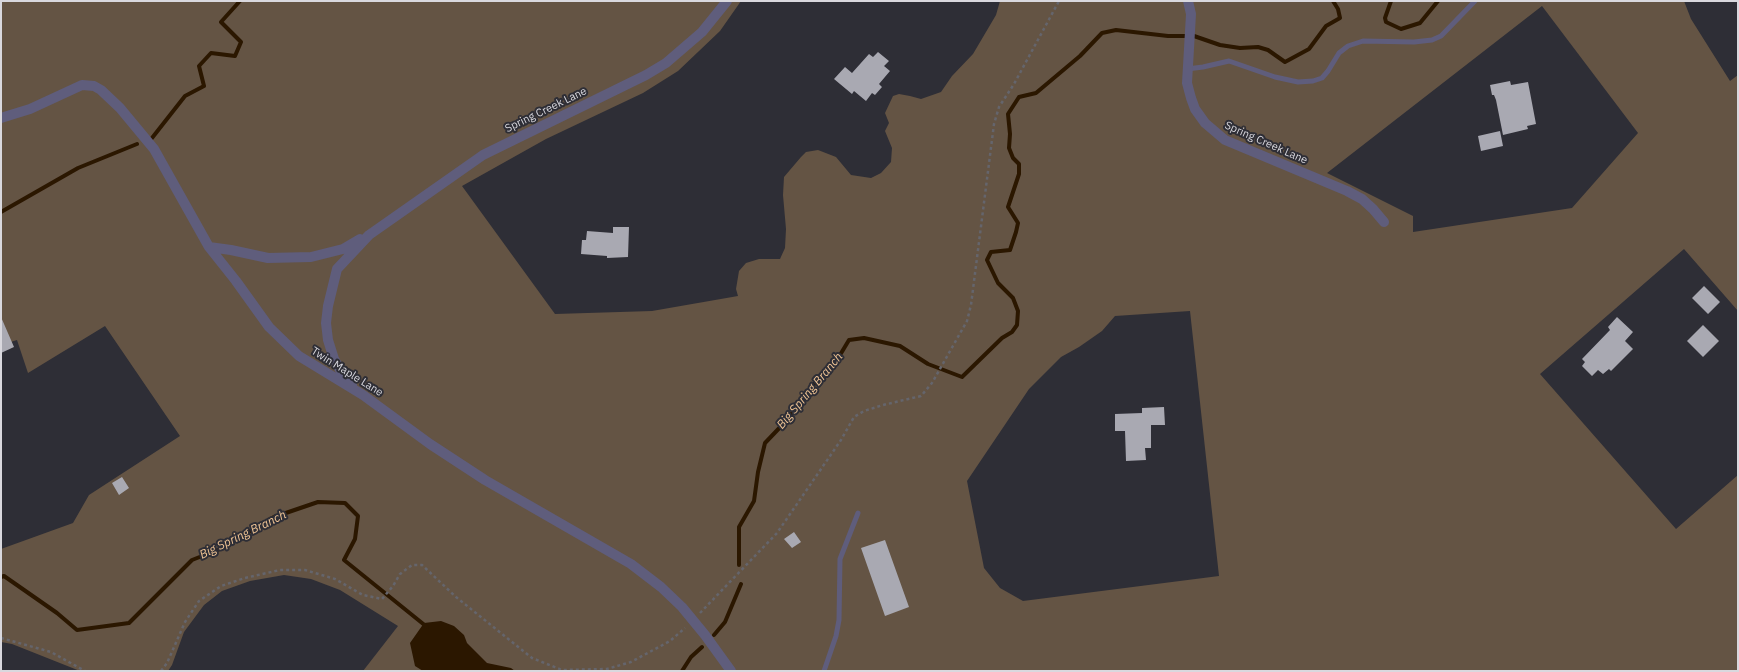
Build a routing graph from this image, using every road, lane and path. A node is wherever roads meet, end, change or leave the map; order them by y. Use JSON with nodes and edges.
{"nodes":[{"id":1,"x":727,"y":1,"type":"edge"},
{"id":2,"x":1059,"y":1,"type":"edge"},
{"id":3,"x":1188,"y":1,"type":"edge"},
{"id":4,"x":1475,"y":1,"type":"edge"},
{"id":5,"x":1187,"y":69,"type":"junction"},
{"id":6,"x":1,"y":118,"type":"edge"},
{"id":7,"x":1384,"y":222,"type":"dead end"},
{"id":8,"x":369,"y":235,"type":"junction"},
{"id":9,"x":209,"y":247,"type":"junction"},
{"id":10,"x":363,"y":395,"type":"junction"},
{"id":11,"x":858,"y":513,"type":"dead end"},
{"id":12,"x":693,"y":620,"type":"junction"},
{"id":13,"x":1,"y":638,"type":"edge"},
{"id":14,"x":85,"y":671,"type":"edge"},
{"id":15,"x":161,"y":671,"type":"edge"},
{"id":16,"x":731,"y":671,"type":"edge"},
{"id":17,"x":824,"y":671,"type":"edge"}],
"edges":[{"from":1,"to":8,"type":"street","name":"Spring Creek Lane"},
{"from":2,"to":12,"type":"path"},
{"from":3,"to":5,"type":"street","name":"Spring Creek Lane"},
{"from":4,"to":5,"type":"lane"},
{"from":5,"to":7,"type":"street","name":"Spring Creek Lane"},
{"from":6,"to":9,"type":"street","name":"Twin Maple Lane"},
{"from":8,"to":9,"type":"street","name":"Spring Creek Lane"},
{"from":8,"to":10,"type":"street","name":"Spring Creek Lane"},
{"from":9,"to":10,"type":"street","name":"Twin Maple Lane"},
{"from":10,"to":12,"type":"street","name":"Twin Maple Lane"},
{"from":11,"to":17,"type":"lane"},
{"from":12,"to":15,"type":"path"},
{"from":12,"to":16,"type":"street","name":"Twin Maple Lane"},
{"from":13,"to":14,"type":"path"}]}
